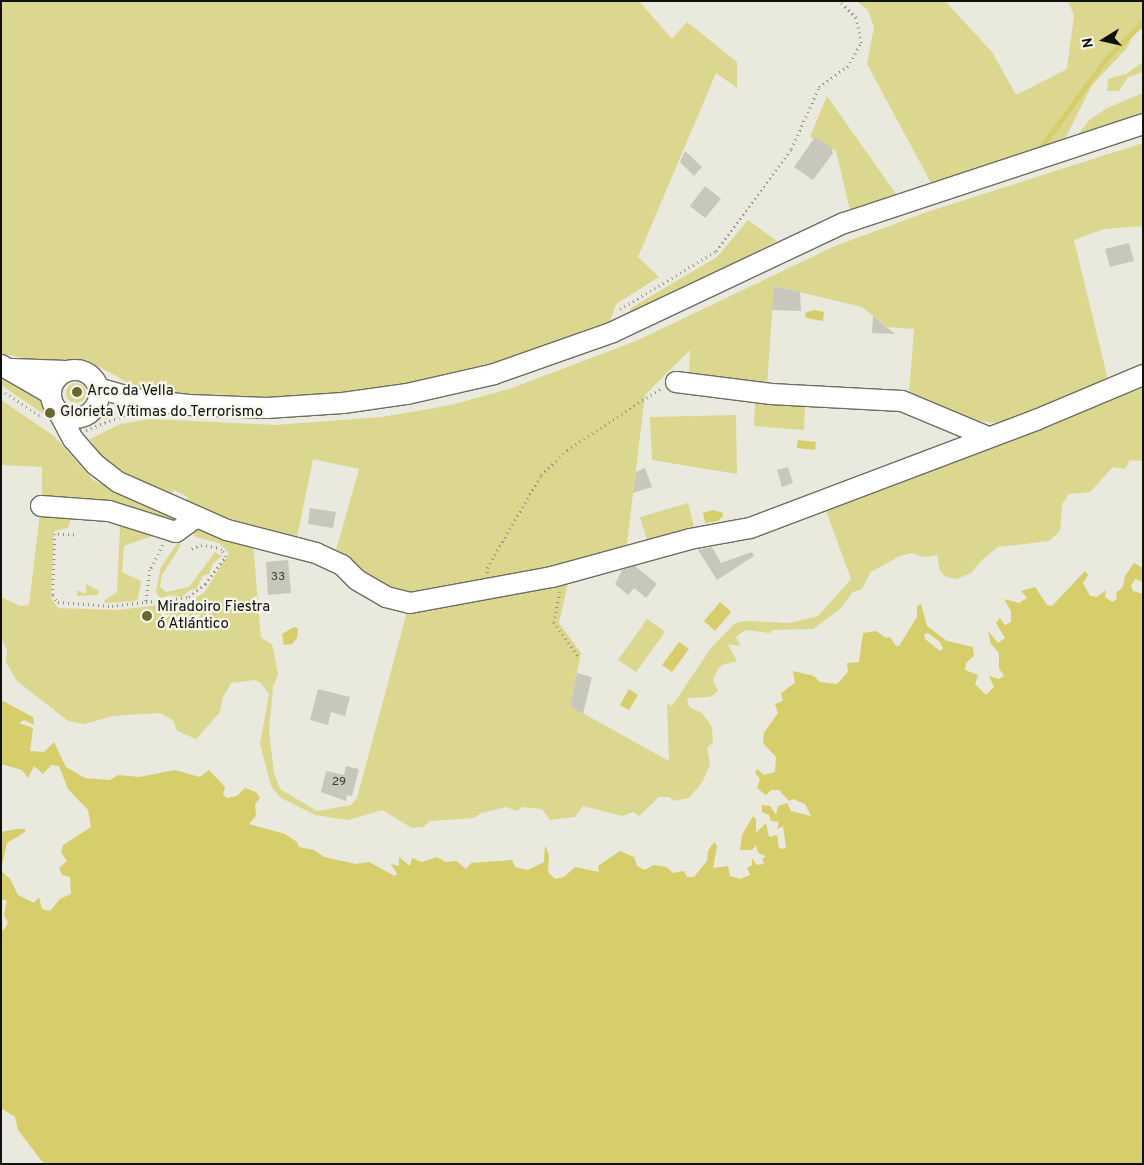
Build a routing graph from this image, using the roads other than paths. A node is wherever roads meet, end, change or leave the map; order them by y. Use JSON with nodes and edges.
{"nodes":[{"id":1,"x":1143,"y":124,"type":"edge"},
{"id":2,"x":7,"y":367,"type":"edge"},
{"id":3,"x":66,"y":372,"type":"junction"},
{"id":4,"x":1143,"y":375,"type":"edge"},
{"id":5,"x":676,"y":382,"type":"road end"},
{"id":6,"x":96,"y":400,"type":"junction"},
{"id":7,"x":51,"y":408,"type":"junction"},
{"id":8,"x":78,"y":432,"type":"junction"},
{"id":9,"x":988,"y":436,"type":"junction"},
{"id":10,"x":41,"y":506,"type":"dead end"},
{"id":11,"x":195,"y":518,"type":"junction"}],
"edges":[{"from":1,"to":6,"type":"street"},
{"from":2,"to":3,"type":"street"},
{"from":2,"to":7,"type":"street"},
{"from":3,"to":6,"type":"street"},
{"from":3,"to":7,"type":"street"},
{"from":4,"to":9,"type":"street"},
{"from":5,"to":9,"type":"street"},
{"from":6,"to":7,"type":"street"},
{"from":6,"to":8,"type":"street"},
{"from":7,"to":8,"type":"street"},
{"from":8,"to":11,"type":"street"},
{"from":9,"to":11,"type":"street"},
{"from":10,"to":11,"type":"street"}]}
